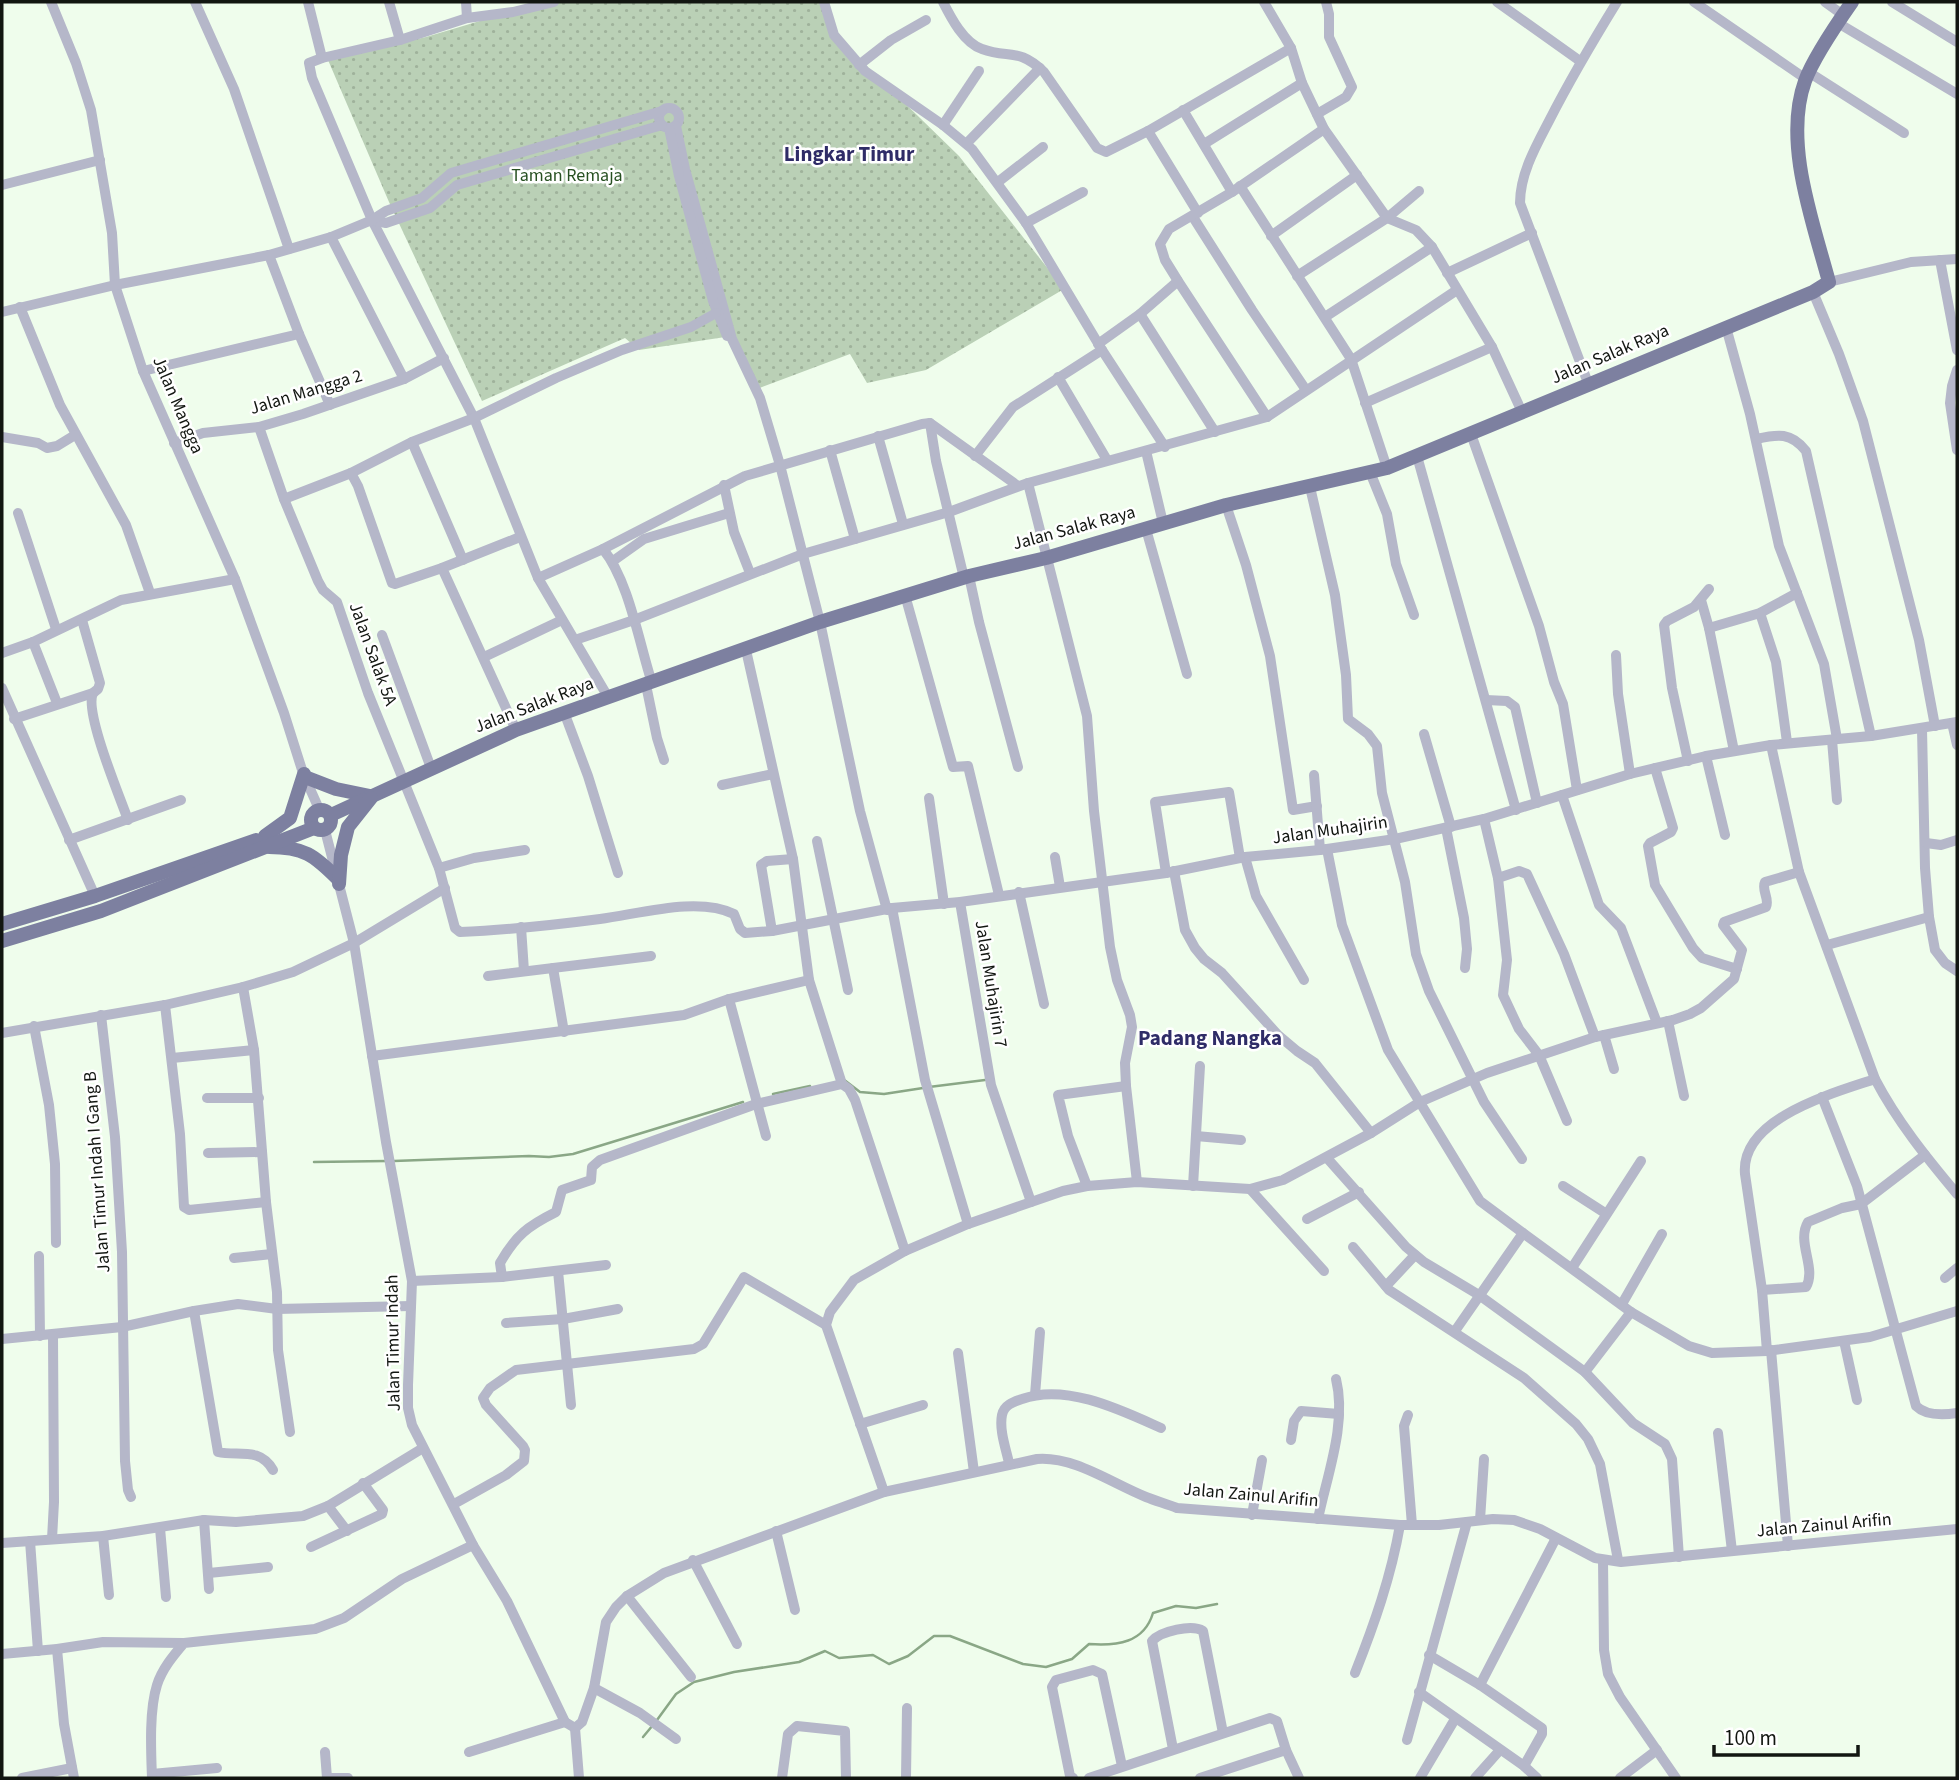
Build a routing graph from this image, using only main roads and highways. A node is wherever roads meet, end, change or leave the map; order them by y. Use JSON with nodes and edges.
{"nodes":[{"id":1,"x":1852,"y":2,"type":"edge"},
{"id":2,"x":372,"y":795,"type":"junction"},
{"id":3,"x":264,"y":842,"type":"junction"},
{"id":4,"x":2,"y":923,"type":"edge"},
{"id":5,"x":2,"y":941,"type":"edge"}],
"edges":[{"from":1,"to":2,"type":"main road","name":"Jalan Salak Raya"},
{"from":2,"to":3,"type":"main road","name":"Jalan Salak Raya"},
{"from":2,"to":3,"type":"main road"},
{"from":2,"to":3,"type":"main road"},
{"from":3,"to":4,"type":"main road"},
{"from":3,"to":5,"type":"main road"}]}
